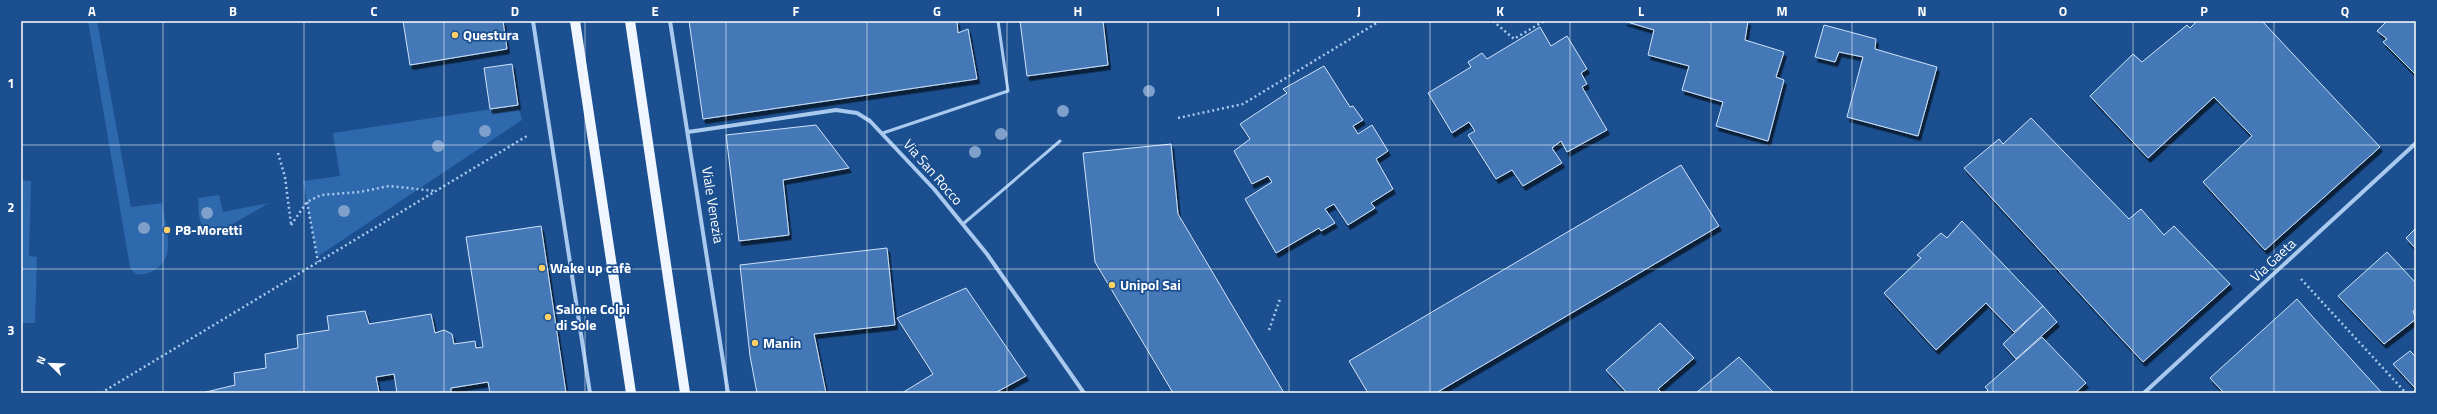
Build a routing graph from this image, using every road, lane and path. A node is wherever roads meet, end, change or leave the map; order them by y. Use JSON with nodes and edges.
{"nodes":[{"id":1,"x":533,"y":21,"type":"edge"},
{"id":2,"x":575,"y":21,"type":"edge"},
{"id":3,"x":630,"y":21,"type":"edge"},
{"id":4,"x":670,"y":21,"type":"edge"},
{"id":5,"x":998,"y":21,"type":"edge"},
{"id":6,"x":1380,"y":21,"type":"edge"},
{"id":7,"x":1493,"y":21,"type":"edge"},
{"id":8,"x":1544,"y":21,"type":"edge"},
{"id":9,"x":1178,"y":118,"type":"dead end"},
{"id":10,"x":548,"y":124,"type":"junction"},
{"id":11,"x":688,"y":132,"type":"junction"},
{"id":12,"x":883,"y":133,"type":"junction"},
{"id":13,"x":1060,"y":142,"type":"dead end"},
{"id":14,"x":2416,"y":143,"type":"edge"},
{"id":15,"x":278,"y":153,"type":"dead end"},
{"id":16,"x":436,"y":191,"type":"junction"},
{"id":17,"x":307,"y":202,"type":"junction"},
{"id":18,"x":963,"y":224,"type":"junction"},
{"id":19,"x":318,"y":262,"type":"junction"},
{"id":20,"x":2286,"y":262,"type":"junction"},
{"id":21,"x":1280,"y":299,"type":"dead end"},
{"id":22,"x":1269,"y":330,"type":"dead end"},
{"id":23,"x":101,"y":393,"type":"edge"},
{"id":24,"x":590,"y":393,"type":"edge"},
{"id":25,"x":631,"y":393,"type":"edge"},
{"id":26,"x":685,"y":393,"type":"edge"},
{"id":27,"x":728,"y":393,"type":"edge"},
{"id":28,"x":1084,"y":393,"type":"edge"},
{"id":29,"x":2144,"y":393,"type":"edge"},
{"id":30,"x":2406,"y":393,"type":"edge"}],
"edges":[{"from":1,"to":10,"type":"street"},
{"from":2,"to":25,"type":"main road"},
{"from":3,"to":26,"type":"main road"},
{"from":4,"to":11,"type":"street","name":"Viale Venezia"},
{"from":5,"to":12,"type":"lane"},
{"from":6,"to":9,"type":"path"},
{"from":7,"to":8,"type":"path"},
{"from":10,"to":16,"type":"path"},
{"from":10,"to":24,"type":"street"},
{"from":11,"to":12,"type":"street","name":"Via San Rocco"},
{"from":11,"to":27,"type":"street","name":"Viale Venezia"},
{"from":12,"to":18,"type":"street","name":"Via San Rocco"},
{"from":13,"to":18,"type":"lane"},
{"from":14,"to":20,"type":"street","name":"Via Gaeta"},
{"from":15,"to":17,"type":"path"},
{"from":16,"to":17,"type":"path"},
{"from":16,"to":19,"type":"path"},
{"from":17,"to":19,"type":"path"},
{"from":18,"to":28,"type":"street","name":"Via San Rocco"},
{"from":19,"to":23,"type":"path"},
{"from":20,"to":29,"type":"street","name":"Via Gaeta"},
{"from":20,"to":30,"type":"path"},
{"from":21,"to":22,"type":"path"}]}
